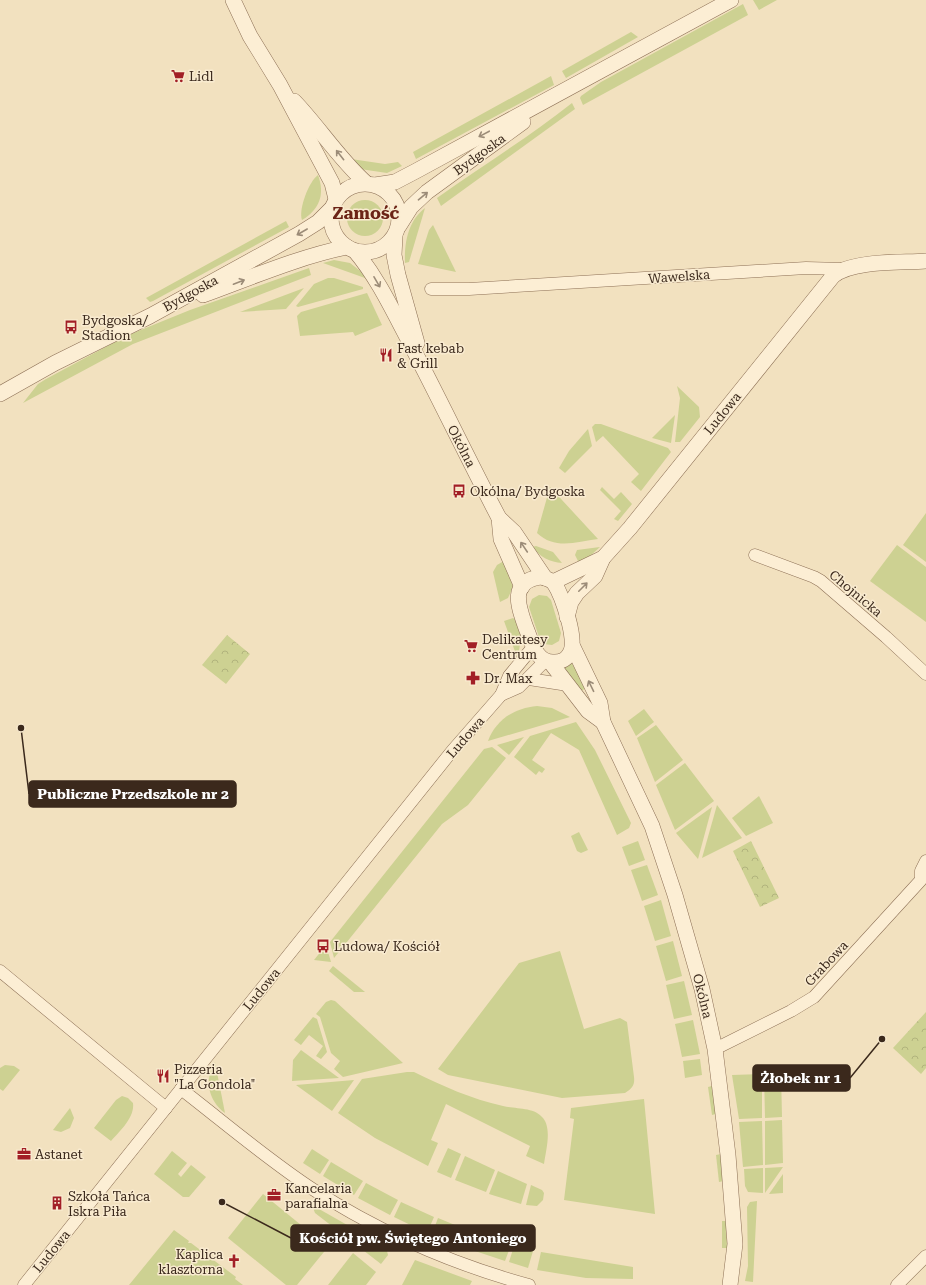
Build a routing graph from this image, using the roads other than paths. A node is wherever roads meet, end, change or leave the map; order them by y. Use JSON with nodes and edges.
{"nodes":[{"id":1,"x":233,"y":0,"type":"edge"},
{"id":2,"x":731,"y":0,"type":"edge"},
{"id":3,"x":280,"y":85,"type":"junction"},
{"id":4,"x":568,"y":89,"type":"junction"},
{"id":5,"x":371,"y":184,"type":"junction"},
{"id":6,"x":334,"y":203,"type":"junction"},
{"id":7,"x":397,"y":231,"type":"junction"},
{"id":8,"x":351,"y":249,"type":"junction"},
{"id":9,"x":926,"y":261,"type":"edge"},
{"id":10,"x":843,"y":269,"type":"junction"},
{"id":11,"x":431,"y":289,"type":"dead end"},
{"id":12,"x":150,"y":316,"type":"junction"},
{"id":13,"x":426,"y":373,"type":"junction"},
{"id":14,"x":0,"y":394,"type":"edge"},
{"id":15,"x":499,"y":518,"type":"junction"},
{"id":16,"x":755,"y":555,"type":"dead end"},
{"id":17,"x":604,"y":558,"type":"junction"},
{"id":18,"x":535,"y":563,"type":"junction"},
{"id":19,"x":570,"y":574,"type":"junction"},
{"id":20,"x":549,"y":580,"type":"junction"},
{"id":21,"x":522,"y":587,"type":"junction"},
{"id":22,"x":567,"y":617,"type":"junction"},
{"id":23,"x":533,"y":647,"type":"junction"},
{"id":24,"x":573,"y":648,"type":"junction"},
{"id":25,"x":548,"y":662,"type":"junction"},
{"id":26,"x":926,"y":674,"type":"edge"},
{"id":27,"x":529,"y":678,"type":"junction"},
{"id":28,"x":568,"y":685,"type":"junction"},
{"id":29,"x":501,"y":695,"type":"junction"},
{"id":30,"x":603,"y":722,"type":"junction"},
{"id":31,"x":926,"y":861,"type":"edge"},
{"id":32,"x":924,"y":882,"type":"edge"},
{"id":33,"x":0,"y":971,"type":"edge"},
{"id":34,"x":715,"y":1049,"type":"junction"},
{"id":35,"x":181,"y":1089,"type":"junction"},
{"id":36,"x":166,"y":1108,"type":"junction"},
{"id":37,"x":926,"y":1256,"type":"edge"},
{"id":38,"x":24,"y":1285,"type":"edge"},
{"id":39,"x":529,"y":1285,"type":"edge"},
{"id":40,"x":730,"y":1285,"type":"edge"},
{"id":41,"x":897,"y":1285,"type":"edge"}],
"edges":[{"from":1,"to":3,"type":"street"},
{"from":2,"to":4,"type":"street","name":"Bydgoska"},
{"from":5,"to":3,"type":"street","one_way":true},
{"from":3,"to":6,"type":"street"},
{"from":4,"to":5,"type":"street","name":"Bydgoska","one_way":true},
{"from":7,"to":4,"type":"street","name":"Bydgoska","one_way":true},
{"from":5,"to":6,"type":"street"},
{"from":5,"to":7,"type":"street"},
{"from":6,"to":8,"type":"street"},
{"from":6,"to":12,"type":"street","name":"Bydgoska","one_way":true},
{"from":7,"to":8,"type":"street"},
{"from":7,"to":13,"type":"street","name":"Okólna"},
{"from":12,"to":8,"type":"street","name":"Bydgoska","one_way":true},
{"from":8,"to":13,"type":"street","name":"Okólna","one_way":true},
{"from":9,"to":10,"type":"street","name":"Wawelska"},
{"from":10,"to":11,"type":"street","name":"Wawelska"},
{"from":10,"to":17,"type":"street","name":"Ludowa"},
{"from":12,"to":14,"type":"street","name":"Bydgoska"},
{"from":13,"to":15,"type":"street","name":"Okólna"},
{"from":18,"to":15,"type":"street","name":"Okólna","one_way":true},
{"from":15,"to":21,"type":"street","name":"Okólna"},
{"from":16,"to":26,"type":"street","name":"Chojnicka"},
{"from":17,"to":19,"type":"street","name":"Ludowa"},
{"from":22,"to":17,"type":"street","name":"Ludowa","one_way":true},
{"from":18,"to":19,"type":"street"},
{"from":18,"to":20,"type":"street","name":"Okólna"},
{"from":19,"to":20,"type":"street","name":"Ludowa"},
{"from":20,"to":21,"type":"street","name":"Ludowa"},
{"from":20,"to":22,"type":"street","name":"Okólna"},
{"from":21,"to":23,"type":"street"},
{"from":22,"to":24,"type":"street","name":"Okólna"},
{"from":23,"to":25,"type":"street","name":"Okólna"},
{"from":23,"to":29,"type":"street","name":"Ludowa"},
{"from":24,"to":25,"type":"street"},
{"from":30,"to":24,"type":"street","name":"Okólna","one_way":true},
{"from":25,"to":27,"type":"street","name":"Ludowa"},
{"from":25,"to":28,"type":"street","name":"Okólna"},
{"from":27,"to":28,"type":"street"},
{"from":27,"to":29,"type":"street","name":"Ludowa"},
{"from":28,"to":30,"type":"street","name":"Okólna"},
{"from":29,"to":35,"type":"street","name":"Ludowa"},
{"from":30,"to":34,"type":"street","name":"Okólna"},
{"from":31,"to":32,"type":"street","name":"Grabowa"},
{"from":32,"to":34,"type":"street","name":"Grabowa"},
{"from":33,"to":36,"type":"street"},
{"from":34,"to":40,"type":"street","name":"Okólna"},
{"from":35,"to":36,"type":"street","name":"Ludowa"},
{"from":35,"to":39,"type":"street"},
{"from":36,"to":38,"type":"street","name":"Ludowa"},
{"from":37,"to":41,"type":"street"}]}
